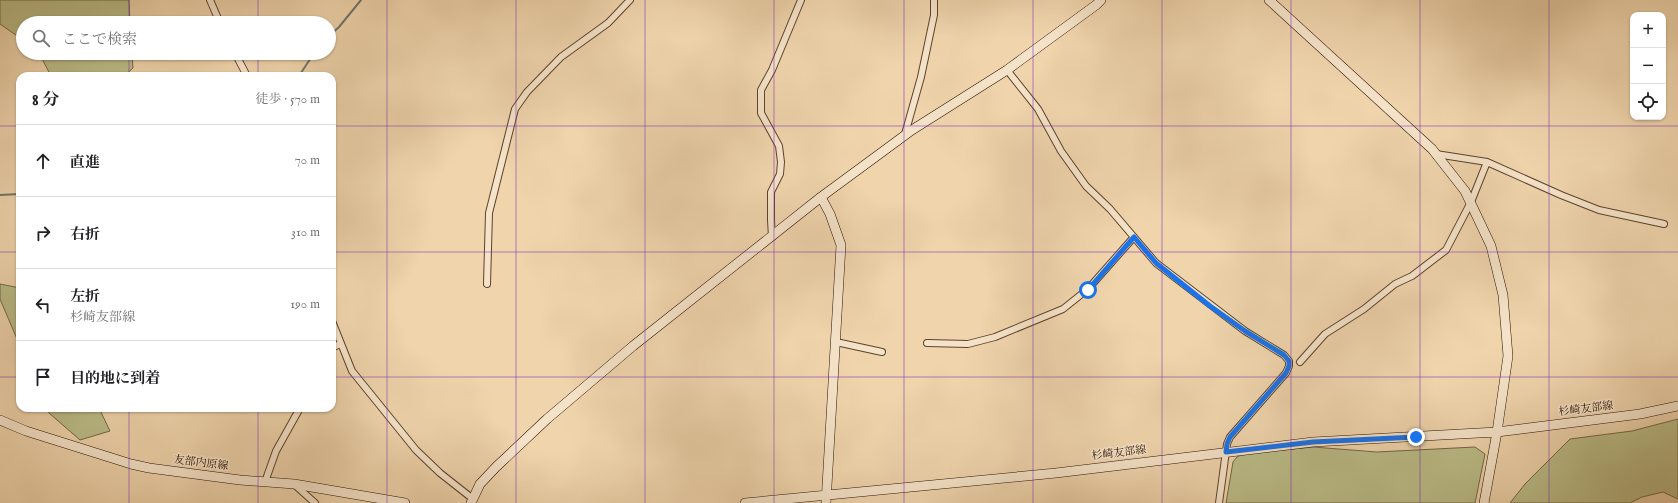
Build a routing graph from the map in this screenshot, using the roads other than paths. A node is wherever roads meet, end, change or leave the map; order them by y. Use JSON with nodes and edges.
{"nodes":[{"id":1,"x":210,"y":0,"type":"edge"},
{"id":2,"x":630,"y":0,"type":"edge"},
{"id":3,"x":802,"y":0,"type":"edge"},
{"id":4,"x":934,"y":0,"type":"edge"},
{"id":5,"x":1101,"y":0,"type":"edge"},
{"id":6,"x":1269,"y":0,"type":"edge"},
{"id":7,"x":217,"y":16,"type":"edge"},
{"id":8,"x":239,"y":60,"type":"edge"},
{"id":9,"x":1007,"y":70,"type":"junction"},
{"id":10,"x":245,"y":72,"type":"edge"},
{"id":11,"x":904,"y":136,"type":"junction"},
{"id":12,"x":1436,"y":154,"type":"junction"},
{"id":13,"x":1488,"y":162,"type":"junction"},
{"id":14,"x":821,"y":197,"type":"junction"},
{"id":15,"x":1470,"y":202,"type":"junction"},
{"id":16,"x":1664,"y":224,"type":"dead end"},
{"id":17,"x":772,"y":237,"type":"junction"},
{"id":18,"x":1134,"y":237,"type":"junction"},
{"id":19,"x":487,"y":284,"type":"dead end"},
{"id":20,"x":336,"y":333,"type":"edge"},
{"id":21,"x":836,"y":342,"type":"junction"},
{"id":22,"x":927,"y":343,"type":"dead end"},
{"id":23,"x":340,"y":344,"type":"junction"},
{"id":24,"x":336,"y":346,"type":"edge"},
{"id":25,"x":882,"y":352,"type":"dead end"},
{"id":26,"x":1300,"y":362,"type":"dead end"},
{"id":27,"x":1678,"y":406,"type":"edge"},
{"id":28,"x":298,"y":412,"type":"edge"},
{"id":29,"x":0,"y":420,"type":"edge"},
{"id":30,"x":1497,"y":432,"type":"junction"},
{"id":31,"x":1226,"y":452,"type":"junction"},
{"id":32,"x":265,"y":482,"type":"junction"},
{"id":33,"x":294,"y":484,"type":"junction"},
{"id":34,"x":826,"y":499,"type":"edge"},
{"id":35,"x":472,"y":501,"type":"edge"},
{"id":36,"x":314,"y":503,"type":"edge"},
{"id":37,"x":405,"y":503,"type":"edge"},
{"id":38,"x":745,"y":503,"type":"edge"},
{"id":39,"x":1220,"y":503,"type":"edge"},
{"id":40,"x":1484,"y":503,"type":"edge"}],
"edges":[{"from":1,"to":7,"type":"street"},
{"from":2,"to":19,"type":"street"},
{"from":3,"to":17,"type":"street"},
{"from":4,"to":11,"type":"street"},
{"from":5,"to":9,"type":"street"},
{"from":6,"to":12,"type":"street"},
{"from":8,"to":10,"type":"street"},
{"from":9,"to":11,"type":"street"},
{"from":9,"to":18,"type":"street"},
{"from":11,"to":14,"type":"street"},
{"from":12,"to":13,"type":"street"},
{"from":12,"to":15,"type":"street"},
{"from":13,"to":15,"type":"street"},
{"from":13,"to":16,"type":"street"},
{"from":14,"to":17,"type":"street"},
{"from":14,"to":21,"type":"street"},
{"from":15,"to":26,"type":"street"},
{"from":15,"to":30,"type":"street"},
{"from":17,"to":35,"type":"street"},
{"from":18,"to":22,"type":"street"},
{"from":18,"to":31,"type":"street"},
{"from":20,"to":23,"type":"street"},
{"from":21,"to":25,"type":"street"},
{"from":21,"to":34,"type":"street"},
{"from":23,"to":24,"type":"street"},
{"from":23,"to":35,"type":"street"},
{"from":27,"to":30,"type":"street","name":"杉崎友部線"},
{"from":28,"to":32,"type":"street"},
{"from":29,"to":32,"type":"street","name":"友部内原線"},
{"from":30,"to":31,"type":"street","name":"杉崎友部線"},
{"from":30,"to":40,"type":"street"},
{"from":31,"to":34,"type":"street","name":"杉崎友部線"},
{"from":31,"to":39,"type":"street"},
{"from":32,"to":33,"type":"street","name":"友部内原線"},
{"from":33,"to":36,"type":"street"},
{"from":33,"to":37,"type":"street","name":"友部内原線"},
{"from":34,"to":38,"type":"street","name":"杉崎友部線"}]}
